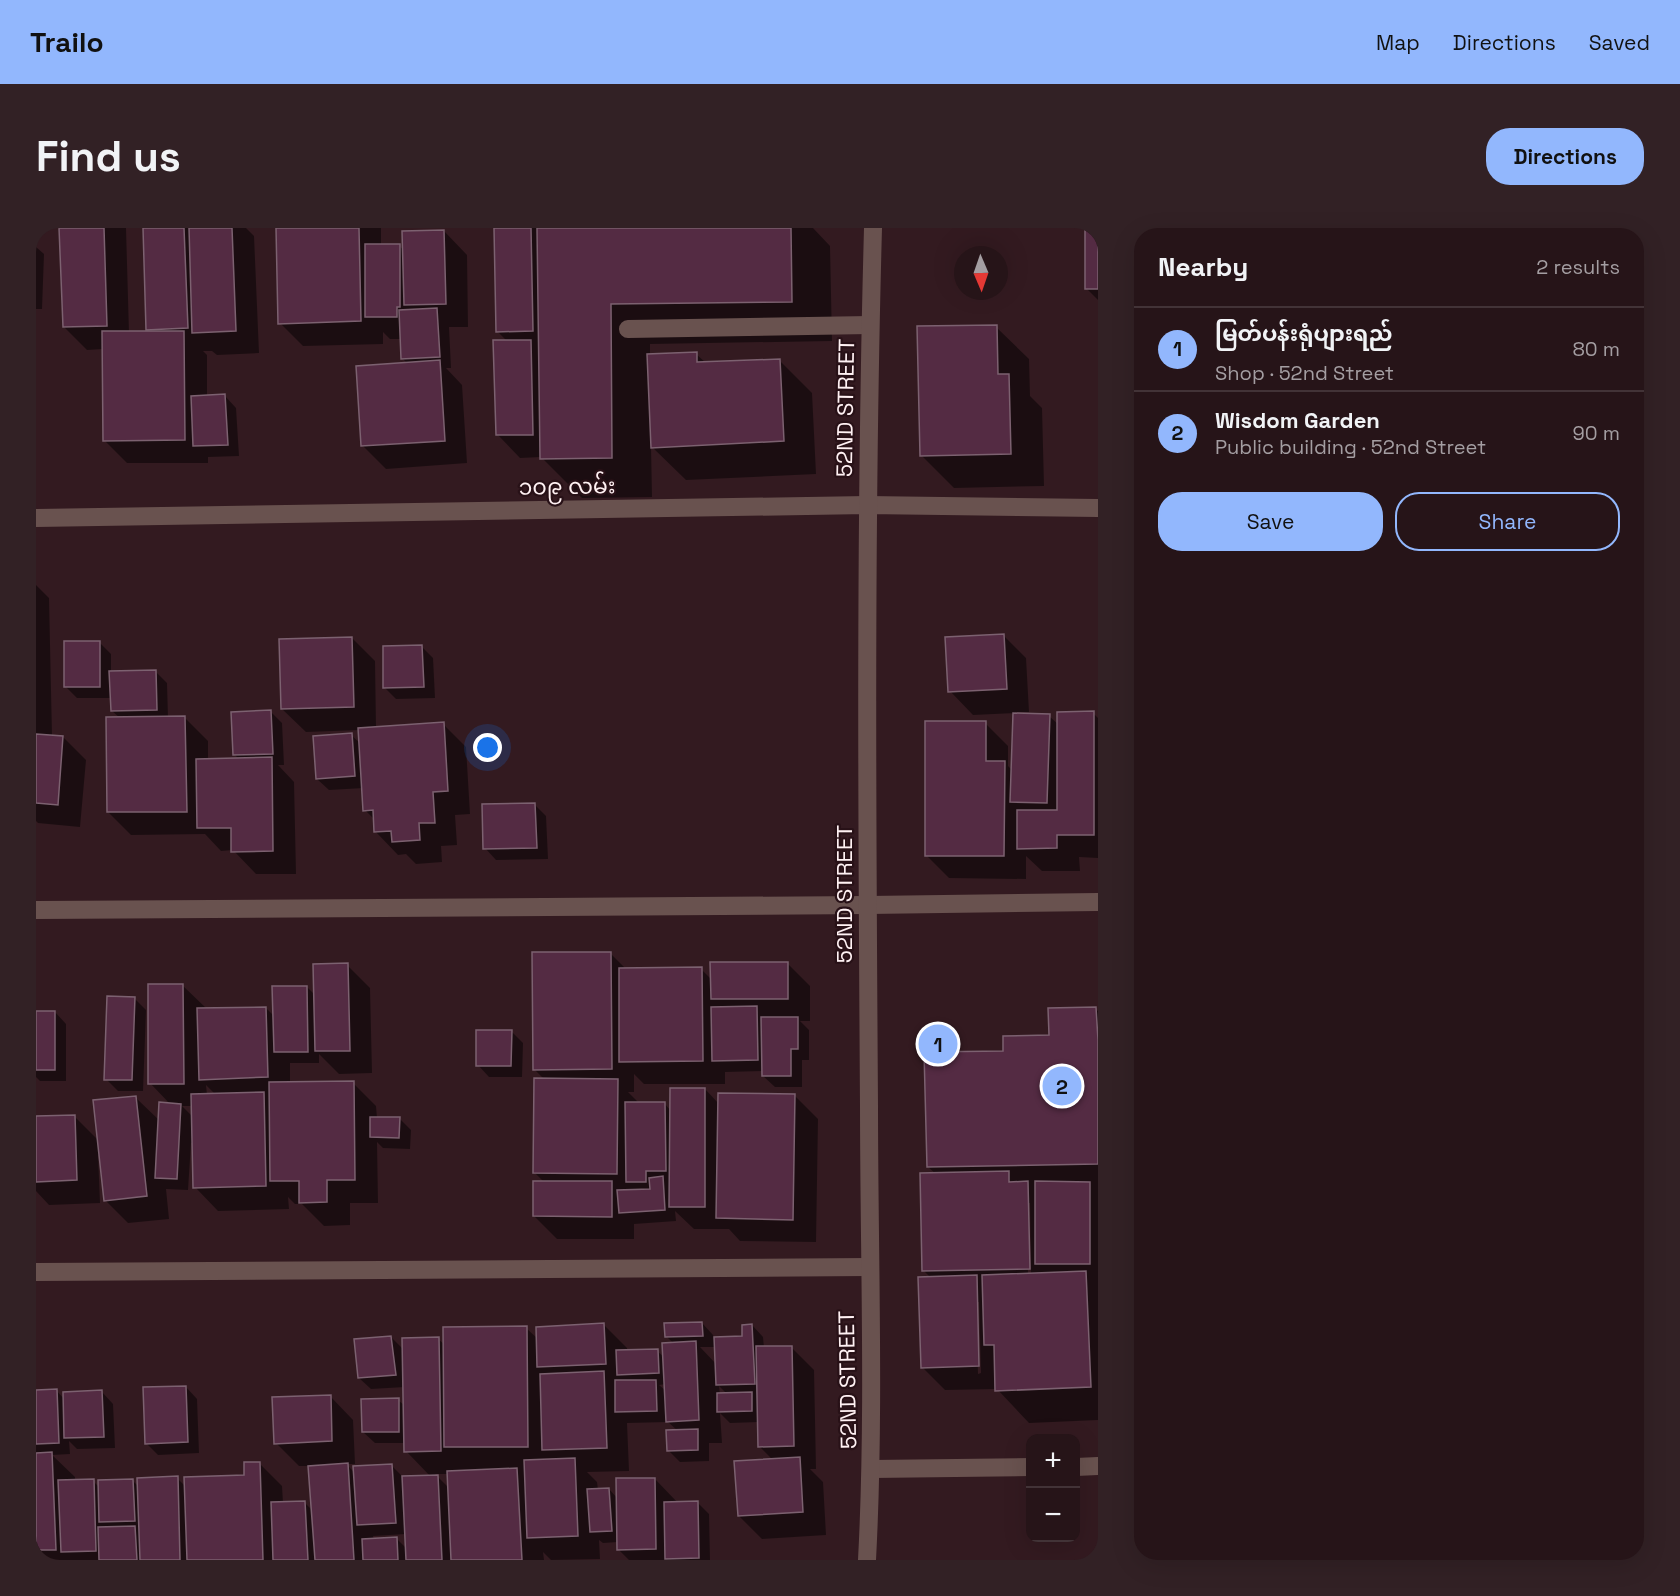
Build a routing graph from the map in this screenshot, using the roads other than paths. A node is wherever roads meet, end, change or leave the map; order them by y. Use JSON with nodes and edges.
{"nodes":[{"id":1,"x":873,"y":228,"type":"edge"},
{"id":2,"x":870,"y":325,"type":"junction"},
{"id":3,"x":628,"y":328,"type":"dead end"},
{"id":4,"x":867,"y":505,"type":"junction"},
{"id":5,"x":1098,"y":508,"type":"edge"},
{"id":6,"x":36,"y":518,"type":"edge"},
{"id":7,"x":1098,"y":902,"type":"edge"},
{"id":8,"x":868,"y":905,"type":"junction"},
{"id":9,"x":36,"y":910,"type":"edge"},
{"id":10,"x":870,"y":1267,"type":"junction"},
{"id":11,"x":36,"y":1272,"type":"edge"},
{"id":12,"x":1098,"y":1466,"type":"edge"},
{"id":13,"x":1026,"y":1467,"type":"edge"},
{"id":14,"x":1080,"y":1467,"type":"edge"},
{"id":15,"x":872,"y":1469,"type":"junction"},
{"id":16,"x":867,"y":1560,"type":"edge"}],
"edges":[{"from":1,"to":2,"type":"street","name":"52ND STREET"},
{"from":2,"to":3,"type":"street"},
{"from":2,"to":4,"type":"street","name":"52ND STREET"},
{"from":4,"to":5,"type":"street","name":"၁၀၉ လမ်း"},
{"from":4,"to":6,"type":"street","name":"၁၀၉ လမ်း"},
{"from":4,"to":8,"type":"street","name":"52ND STREET"},
{"from":7,"to":8,"type":"street"},
{"from":8,"to":9,"type":"street"},
{"from":8,"to":10,"type":"street","name":"52ND STREET"},
{"from":10,"to":11,"type":"street"},
{"from":10,"to":15,"type":"street","name":"52ND STREET"},
{"from":12,"to":14,"type":"street"},
{"from":13,"to":15,"type":"street"},
{"from":15,"to":16,"type":"street","name":"52ND STREET"}]}
